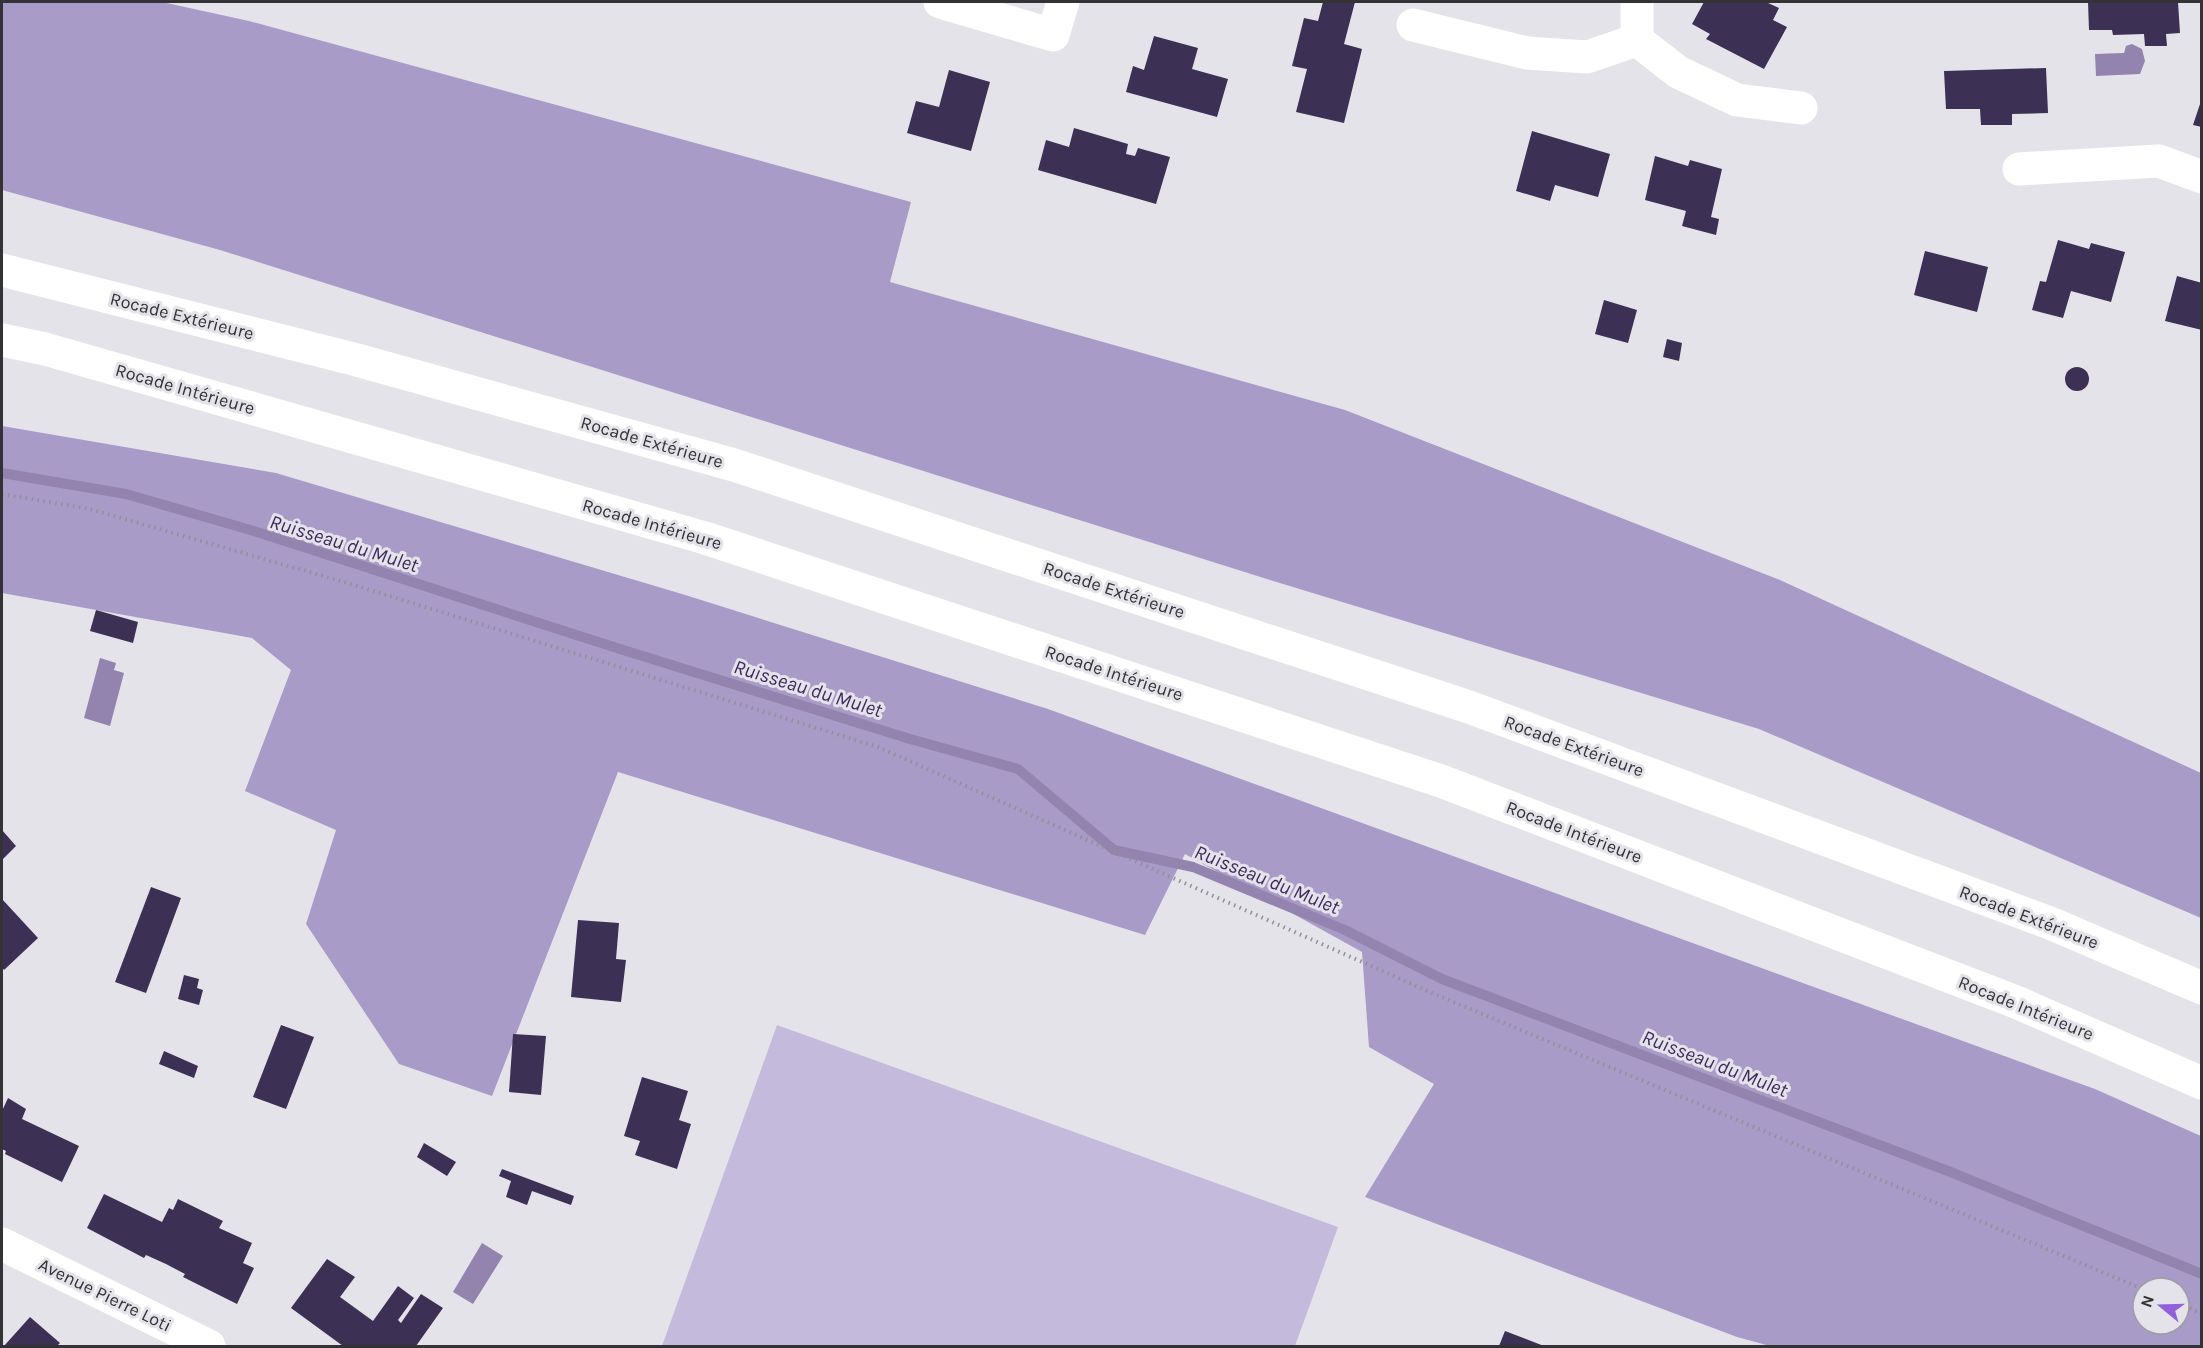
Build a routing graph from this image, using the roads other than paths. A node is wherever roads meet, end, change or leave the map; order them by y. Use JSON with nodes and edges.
{"nodes":[{"id":1,"x":940,"y":2,"type":"edge"},
{"id":2,"x":1063,"y":2,"type":"edge"},
{"id":3,"x":1637,"y":2,"type":"edge"},
{"id":4,"x":1413,"y":25,"type":"dead end"},
{"id":5,"x":1637,"y":40,"type":"junction"},
{"id":6,"x":1801,"y":108,"type":"dead end"},
{"id":7,"x":2019,"y":170,"type":"dead end"},
{"id":8,"x":2202,"y":177,"type":"edge"},
{"id":9,"x":2,"y":270,"type":"edge"},
{"id":10,"x":2,"y":340,"type":"edge"},
{"id":11,"x":45,"y":349,"type":"junction"},
{"id":12,"x":2,"y":364,"type":"edge"},
{"id":13,"x":2202,"y":988,"type":"edge"},
{"id":14,"x":2202,"y":1083,"type":"edge"},
{"id":15,"x":2,"y":1244,"type":"edge"},
{"id":16,"x":209,"y":1347,"type":"edge"}],
"edges":[{"from":1,"to":2,"type":"main road"},
{"from":3,"to":5,"type":"main road"},
{"from":4,"to":5,"type":"main road"},
{"from":5,"to":6,"type":"main road"},
{"from":7,"to":8,"type":"main road"},
{"from":9,"to":13,"type":"main road","name":"Rocade Extérieure"},
{"from":10,"to":11,"type":"main road","name":"Rocade Intérieure"},
{"from":11,"to":12,"type":"main road"},
{"from":11,"to":14,"type":"main road","name":"Rocade Intérieure"},
{"from":15,"to":16,"type":"main road","name":"Avenue Pierre Loti"}]}
